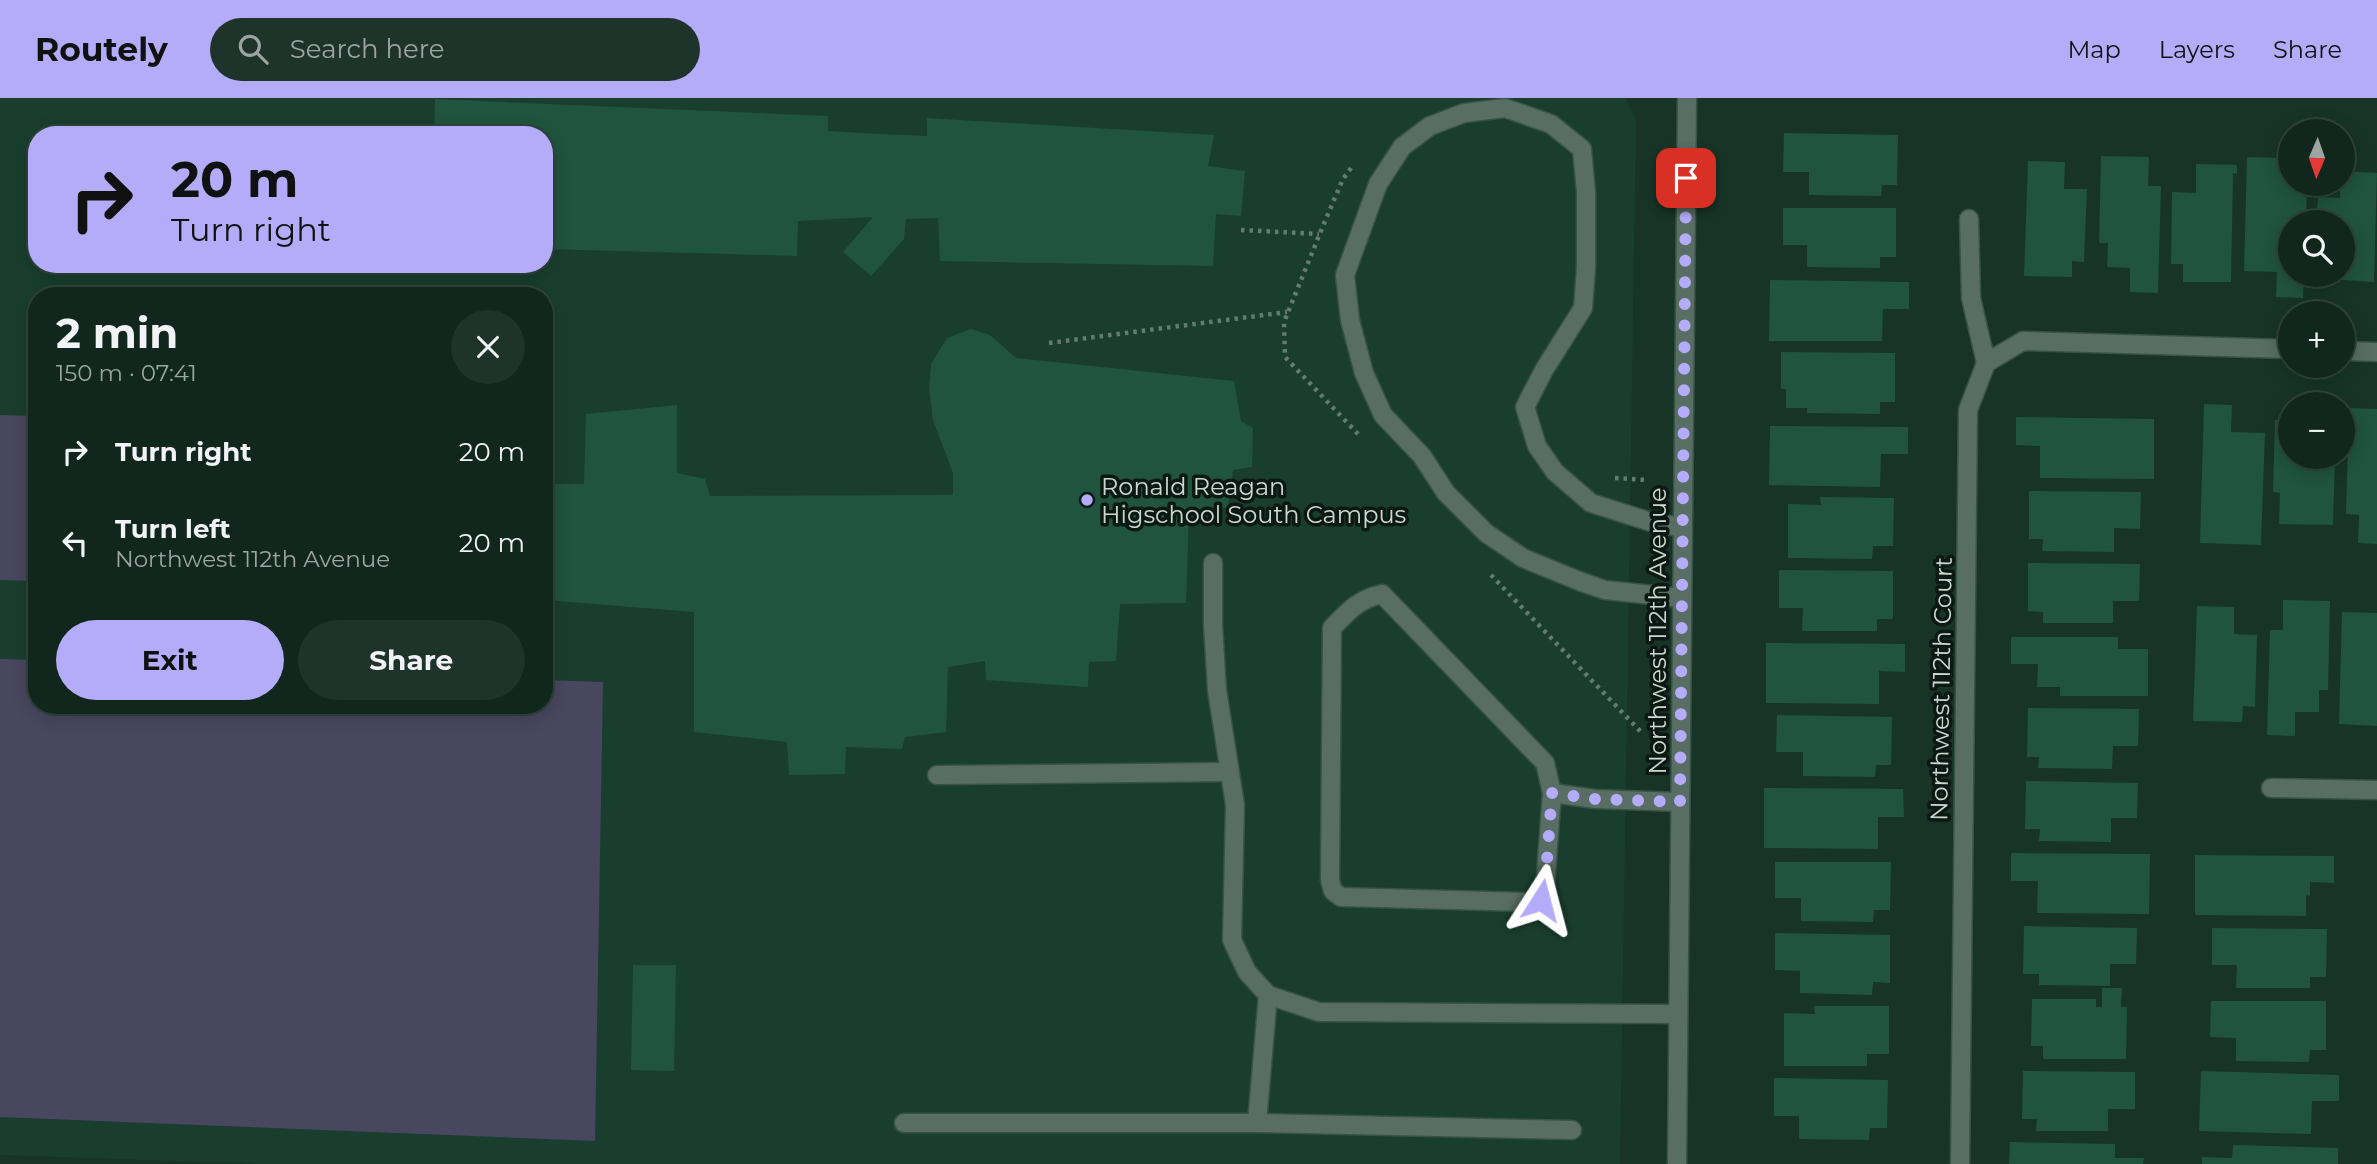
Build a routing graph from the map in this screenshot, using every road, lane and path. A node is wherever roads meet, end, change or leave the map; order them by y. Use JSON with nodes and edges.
{"nodes":[{"id":1,"x":1687,"y":98,"type":"edge"},
{"id":2,"x":1969,"y":219,"type":"dead end"},
{"id":3,"x":1241,"y":230,"type":"dead end"},
{"id":4,"x":1319,"y":234,"type":"dead end"},
{"id":5,"x":1288,"y":312,"type":"dead end"},
{"id":6,"x":1049,"y":343,"type":"dead end"},
{"id":7,"x":2278,"y":349,"type":"edge"},
{"id":8,"x":2355,"y":351,"type":"edge"},
{"id":9,"x":2377,"y":352,"type":"edge"},
{"id":10,"x":1986,"y":363,"type":"junction"},
{"id":11,"x":1682,"y":527,"type":"junction"},
{"id":12,"x":1213,"y":563,"type":"dead end"},
{"id":13,"x":1681,"y":598,"type":"junction"},
{"id":14,"x":1229,"y":772,"type":"junction"},
{"id":15,"x":937,"y":775,"type":"dead end"},
{"id":16,"x":2271,"y":788,"type":"dead end"},
{"id":17,"x":2377,"y":790,"type":"edge"},
{"id":18,"x":1552,"y":793,"type":"junction"},
{"id":19,"x":1680,"y":802,"type":"junction"},
{"id":20,"x":1268,"y":995,"type":"junction"},
{"id":21,"x":1678,"y":1014,"type":"junction"},
{"id":22,"x":904,"y":1123,"type":"dead end"},
{"id":23,"x":1257,"y":1123,"type":"junction"},
{"id":24,"x":1572,"y":1130,"type":"dead end"},
{"id":25,"x":1677,"y":1164,"type":"edge"},
{"id":26,"x":1961,"y":1164,"type":"edge"}],
"edges":[{"from":1,"to":11,"type":"street","name":"Northwest 112th Avenue"},
{"from":2,"to":10,"type":"street"},
{"from":3,"to":4,"type":"path"},
{"from":5,"to":6,"type":"path"},
{"from":7,"to":10,"type":"street"},
{"from":8,"to":9,"type":"street"},
{"from":10,"to":26,"type":"street","name":"Northwest 112th Court"},
{"from":11,"to":13,"type":"street","name":"Northwest 112th Avenue"},
{"from":11,"to":13,"type":"street"},
{"from":12,"to":14,"type":"street"},
{"from":13,"to":19,"type":"street","name":"Northwest 112th Avenue"},
{"from":14,"to":15,"type":"street"},
{"from":14,"to":20,"type":"street"},
{"from":16,"to":17,"type":"street"},
{"from":18,"to":18,"type":"street"},
{"from":18,"to":19,"type":"street"},
{"from":19,"to":21,"type":"street","name":"Northwest 112th Avenue"},
{"from":20,"to":21,"type":"street"},
{"from":20,"to":23,"type":"street"},
{"from":21,"to":25,"type":"street","name":"Northwest 112th Avenue"},
{"from":22,"to":23,"type":"street"},
{"from":23,"to":24,"type":"street"}]}
